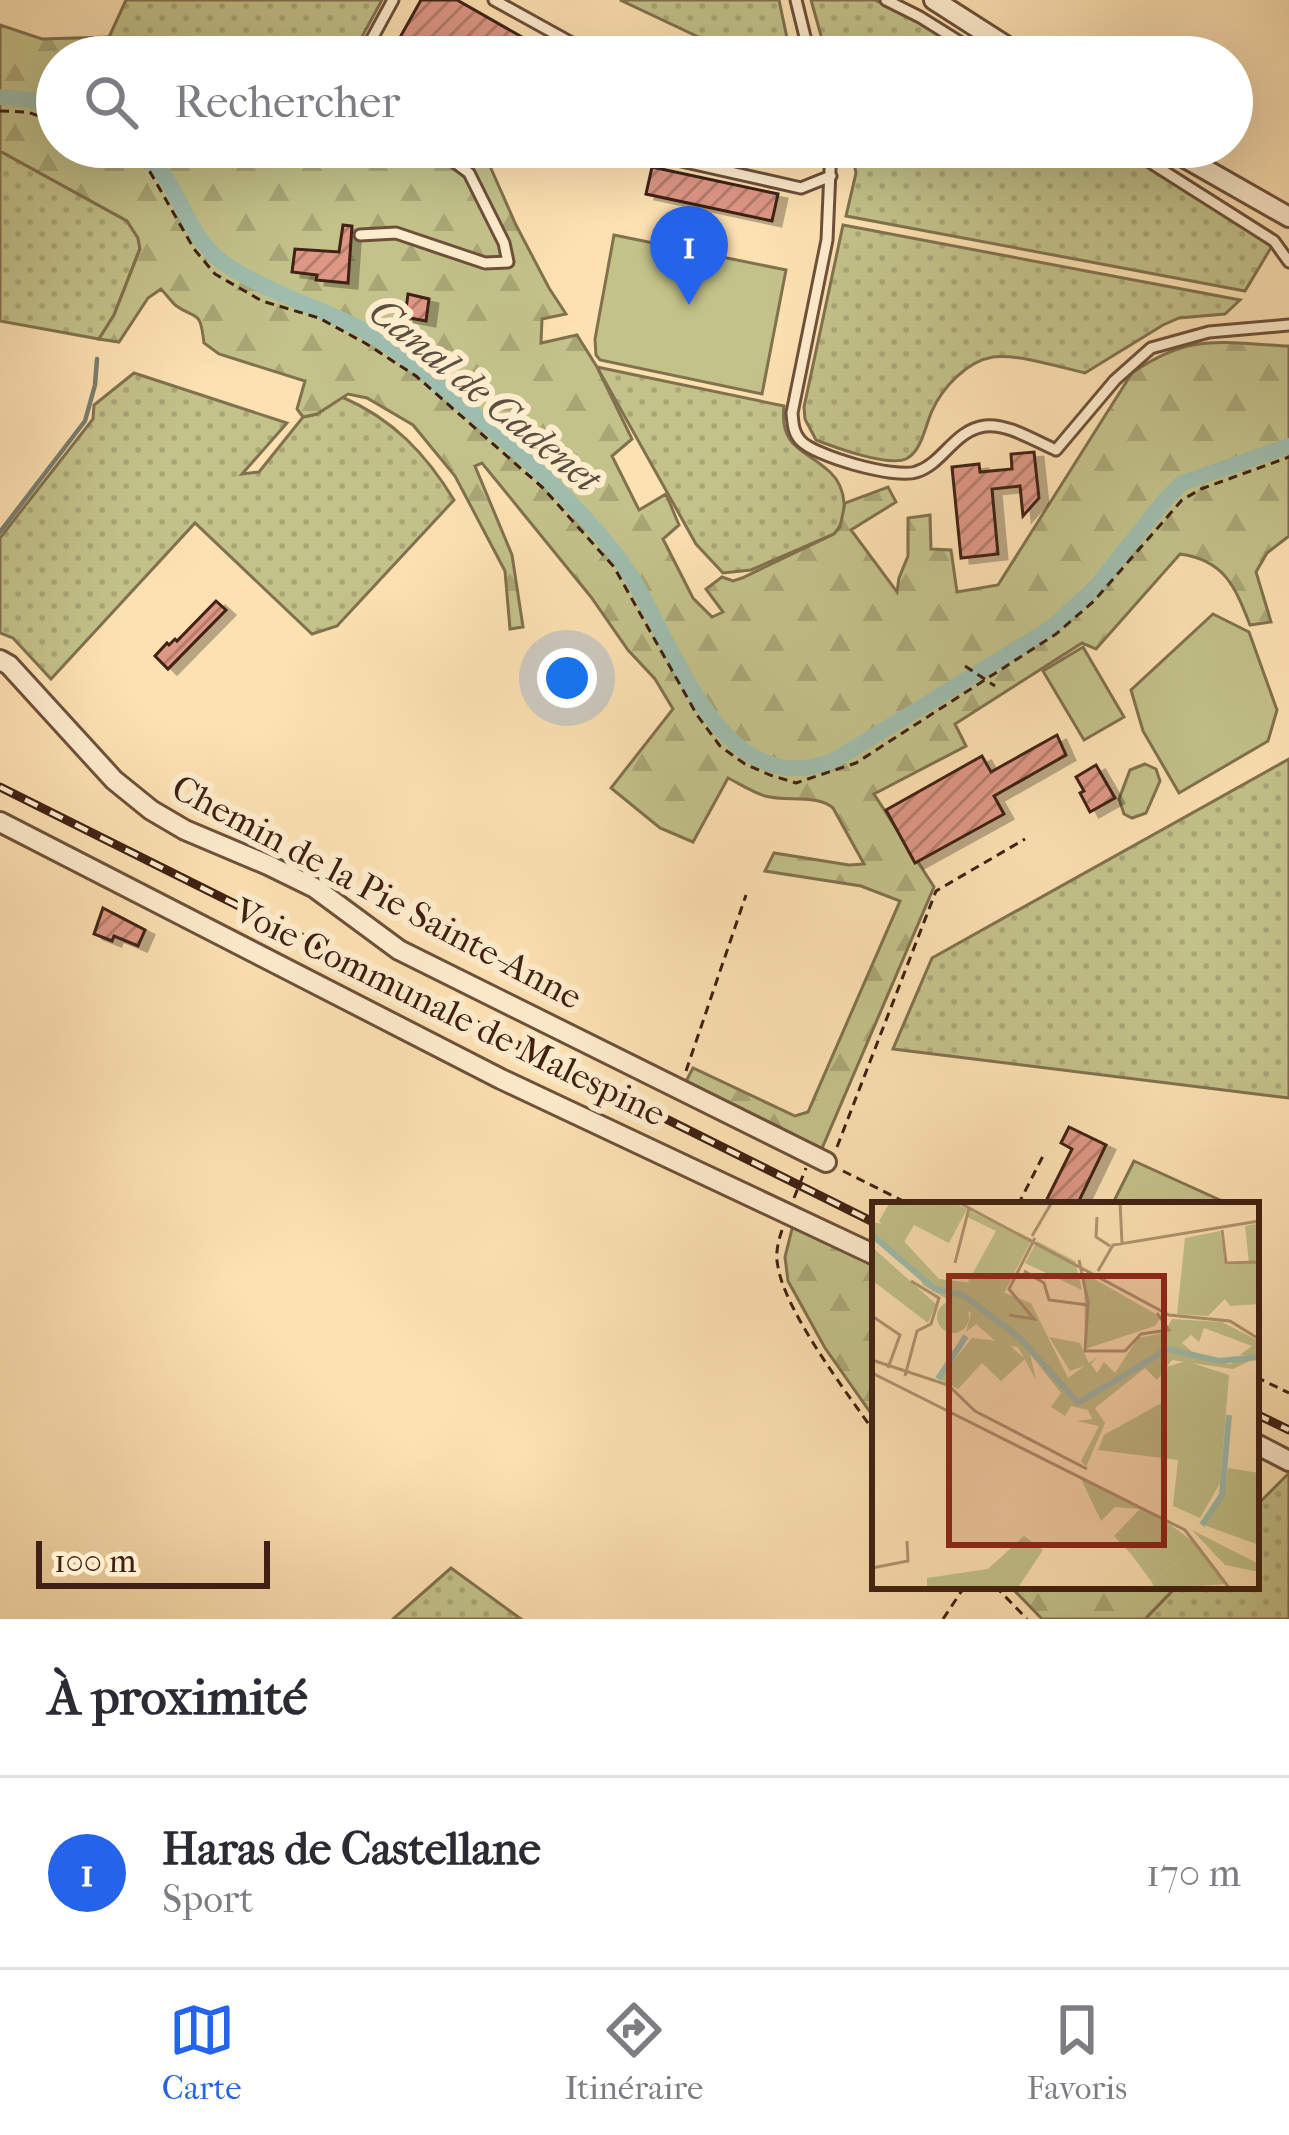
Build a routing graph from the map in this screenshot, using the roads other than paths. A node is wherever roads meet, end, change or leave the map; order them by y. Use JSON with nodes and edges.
{"nodes":[{"id":1,"x":393,"y":0,"type":"edge"},
{"id":2,"x":494,"y":0,"type":"edge"},
{"id":3,"x":796,"y":0,"type":"edge"},
{"id":4,"x":886,"y":0,"type":"edge"},
{"id":5,"x":934,"y":0,"type":"edge"},
{"id":6,"x":373,"y":36,"type":"edge"},
{"id":7,"x":559,"y":36,"type":"edge"},
{"id":8,"x":805,"y":36,"type":"edge"},
{"id":9,"x":951,"y":36,"type":"edge"},
{"id":10,"x":990,"y":36,"type":"edge"},
{"id":11,"x":462,"y":168,"type":"edge"},
{"id":12,"x":712,"y":168,"type":"edge"},
{"id":13,"x":831,"y":168,"type":"edge"},
{"id":14,"x":1159,"y":168,"type":"edge"},
{"id":15,"x":1203,"y":168,"type":"edge"},
{"id":16,"x":831,"y":176,"type":"junction"},
{"id":17,"x":1289,"y":217,"type":"edge"},
{"id":18,"x":360,"y":235,"type":"dead end"},
{"id":19,"x":1289,"y":262,"type":"edge"},
{"id":20,"x":1289,"y":325,"type":"edge"},
{"id":21,"x":0,"y":660,"type":"edge"},
{"id":22,"x":0,"y":822,"type":"edge"},
{"id":23,"x":826,"y":1162,"type":"road end"},
{"id":24,"x":872,"y":1254,"type":"edge"},
{"id":25,"x":1259,"y":1446,"type":"edge"},
{"id":26,"x":1289,"y":1461,"type":"edge"}],
"edges":[{"from":1,"to":6,"type":"lane"},
{"from":2,"to":7,"type":"lane"},
{"from":3,"to":8,"type":"lane"},
{"from":4,"to":9,"type":"lane"},
{"from":5,"to":10,"type":"street"},
{"from":11,"to":18,"type":"lane"},
{"from":12,"to":16,"type":"lane"},
{"from":13,"to":16,"type":"lane"},
{"from":14,"to":19,"type":"lane"},
{"from":15,"to":17,"type":"street"},
{"from":16,"to":20,"type":"lane"},
{"from":21,"to":23,"type":"street","name":"Chemin de la Pie Sainte-Anne"},
{"from":22,"to":24,"type":"street","name":"Voie Communale de Malespine"},
{"from":25,"to":26,"type":"street"}]}
